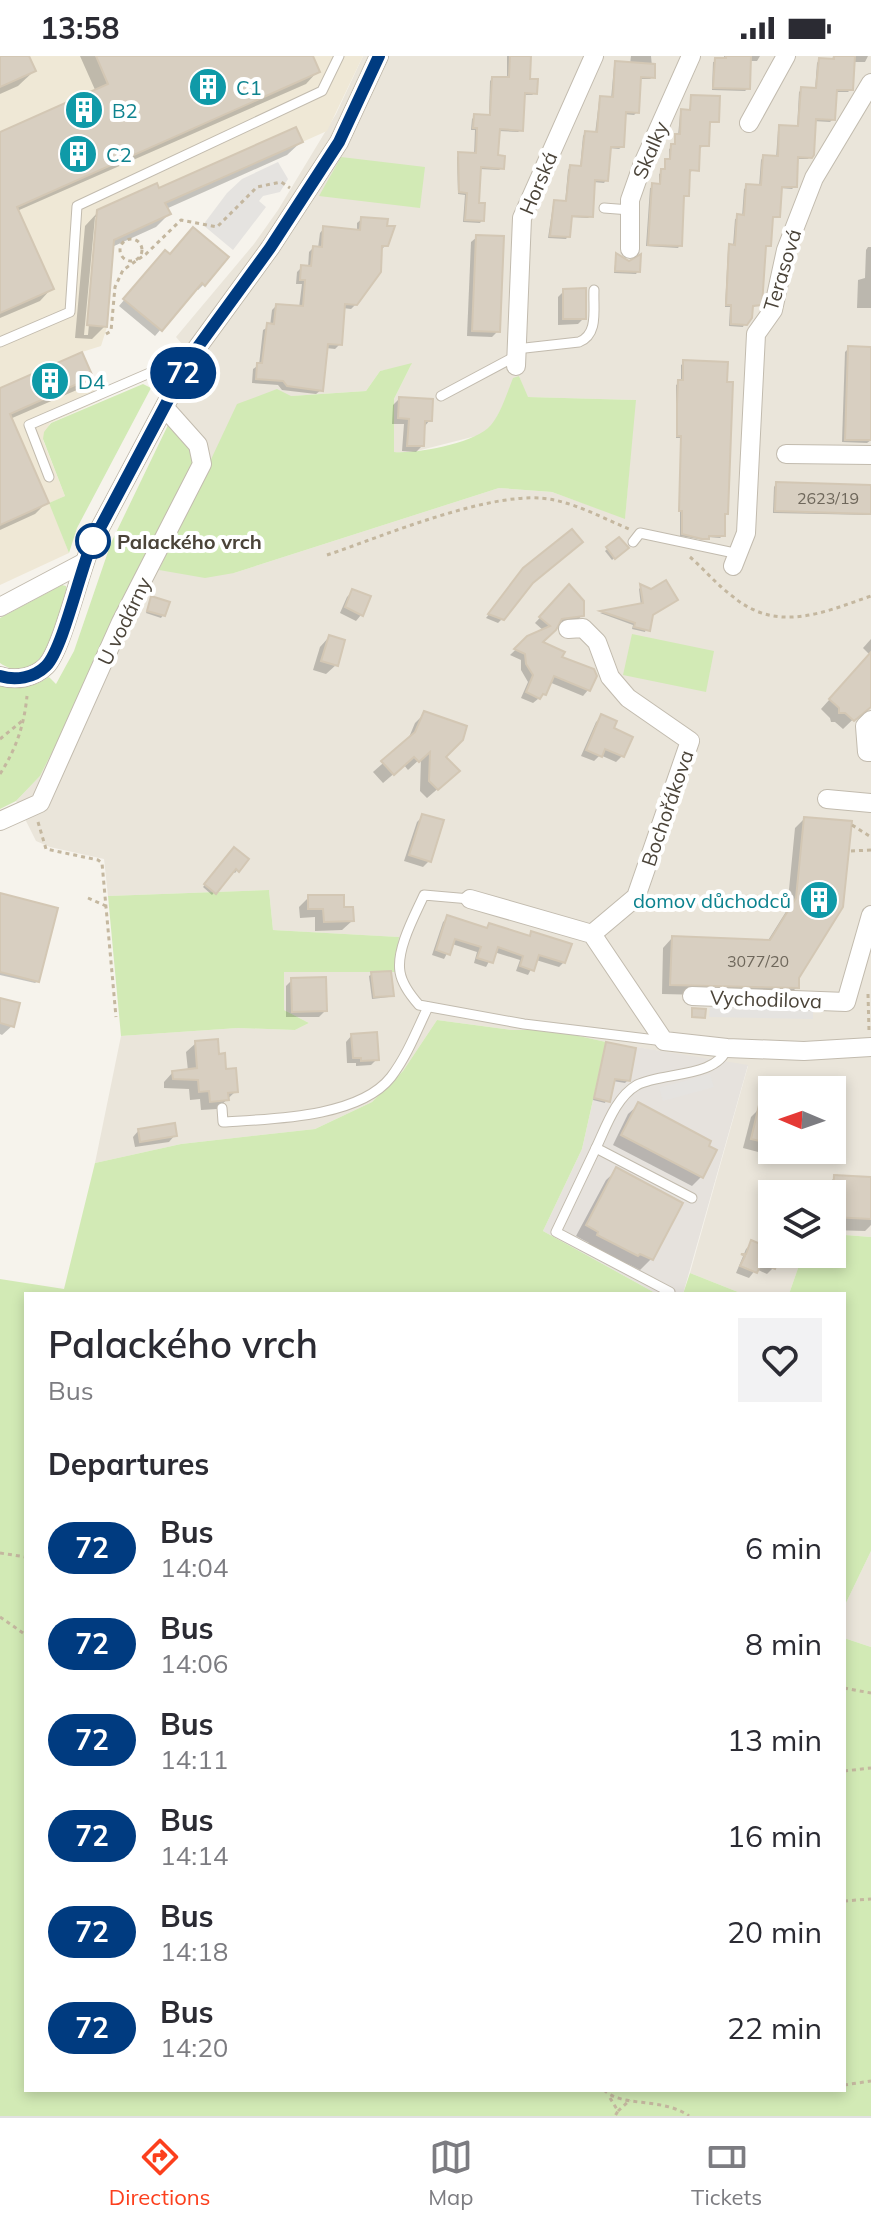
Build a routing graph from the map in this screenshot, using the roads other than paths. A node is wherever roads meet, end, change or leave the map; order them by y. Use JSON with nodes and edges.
{"nodes":[{"id":1,"x":339,"y":56,"type":"edge"},
{"id":2,"x":379,"y":56,"type":"edge"},
{"id":3,"x":594,"y":56,"type":"edge"},
{"id":4,"x":691,"y":56,"type":"edge"},
{"id":5,"x":786,"y":56,"type":"edge"},
{"id":6,"x":871,"y":83,"type":"edge"},
{"id":7,"x":749,"y":123,"type":"dead end"},
{"id":8,"x":604,"y":208,"type":"dead end"},
{"id":9,"x":630,"y":210,"type":"junction"},
{"id":10,"x":630,"y":249,"type":"dead end"},
{"id":11,"x":594,"y":290,"type":"dead end"},
{"id":12,"x":0,"y":342,"type":"edge"},
{"id":13,"x":192,"y":355,"type":"junction"},
{"id":14,"x":516,"y":357,"type":"junction"},
{"id":15,"x":441,"y":396,"type":"dead end"},
{"id":16,"x":165,"y":408,"type":"junction"},
{"id":17,"x":786,"y":454,"type":"dead end"},
{"id":18,"x":871,"y":455,"type":"edge"},
{"id":19,"x":49,"y":477,"type":"dead end"},
{"id":20,"x":636,"y":537,"type":"road end"},
{"id":21,"x":736,"y":560,"type":"joint"},
{"id":22,"x":83,"y":563,"type":"junction"},
{"id":23,"x":0,"y":607,"type":"edge"},
{"id":24,"x":568,"y":629,"type":"dead end"},
{"id":25,"x":0,"y":676,"type":"edge"},
{"id":26,"x":871,"y":720,"type":"edge"},
{"id":27,"x":871,"y":752,"type":"edge"},
{"id":28,"x":827,"y":799,"type":"dead end"},
{"id":29,"x":871,"y":803,"type":"edge"},
{"id":30,"x":0,"y":821,"type":"edge"},
{"id":31,"x":470,"y":899,"type":"joint"},
{"id":32,"x":871,"y":915,"type":"edge"},
{"id":33,"x":592,"y":934,"type":"junction"},
{"id":34,"x":692,"y":996,"type":"dead end"},
{"id":35,"x":428,"y":1007,"type":"junction"},
{"id":36,"x":664,"y":1041,"type":"junction"},
{"id":37,"x":870,"y":1044,"type":"edge"},
{"id":38,"x":727,"y":1048,"type":"junction"},
{"id":39,"x":222,"y":1108,"type":"dead end"},
{"id":40,"x":596,"y":1148,"type":"junction"},
{"id":41,"x":692,"y":1198,"type":"dead end"},
{"id":42,"x":670,"y":1292,"type":"edge"}],
"edges":[{"from":1,"to":12,"type":"lane"},
{"from":2,"to":13,"type":"street"},
{"from":3,"to":14,"type":"street","name":"Horská"},
{"from":4,"to":9,"type":"street","name":"Skalky"},
{"from":5,"to":7,"type":"street"},
{"from":6,"to":21,"type":"street","name":"Terasová"},
{"from":8,"to":9,"type":"lane"},
{"from":9,"to":10,"type":"street","name":"Skalky"},
{"from":11,"to":14,"type":"lane"},
{"from":13,"to":16,"type":"street"},
{"from":13,"to":19,"type":"lane"},
{"from":14,"to":15,"type":"lane"},
{"from":16,"to":22,"type":"street"},
{"from":16,"to":30,"type":"street","name":"U vodárny"},
{"from":17,"to":18,"type":"street"},
{"from":20,"to":21,"type":"lane"},
{"from":22,"to":23,"type":"street"},
{"from":22,"to":25,"type":"street"},
{"from":24,"to":33,"type":"street","name":"Bochořákova"},
{"from":26,"to":27,"type":"street"},
{"from":28,"to":29,"type":"street"},
{"from":31,"to":33,"type":"street"},
{"from":31,"to":35,"type":"lane"},
{"from":32,"to":34,"type":"street","name":"Vychodilova"},
{"from":33,"to":36,"type":"street"},
{"from":35,"to":36,"type":"lane"},
{"from":35,"to":39,"type":"lane"},
{"from":36,"to":38,"type":"street"},
{"from":37,"to":38,"type":"street"},
{"from":38,"to":40,"type":"lane"},
{"from":40,"to":41,"type":"lane"},
{"from":40,"to":42,"type":"lane"}]}
